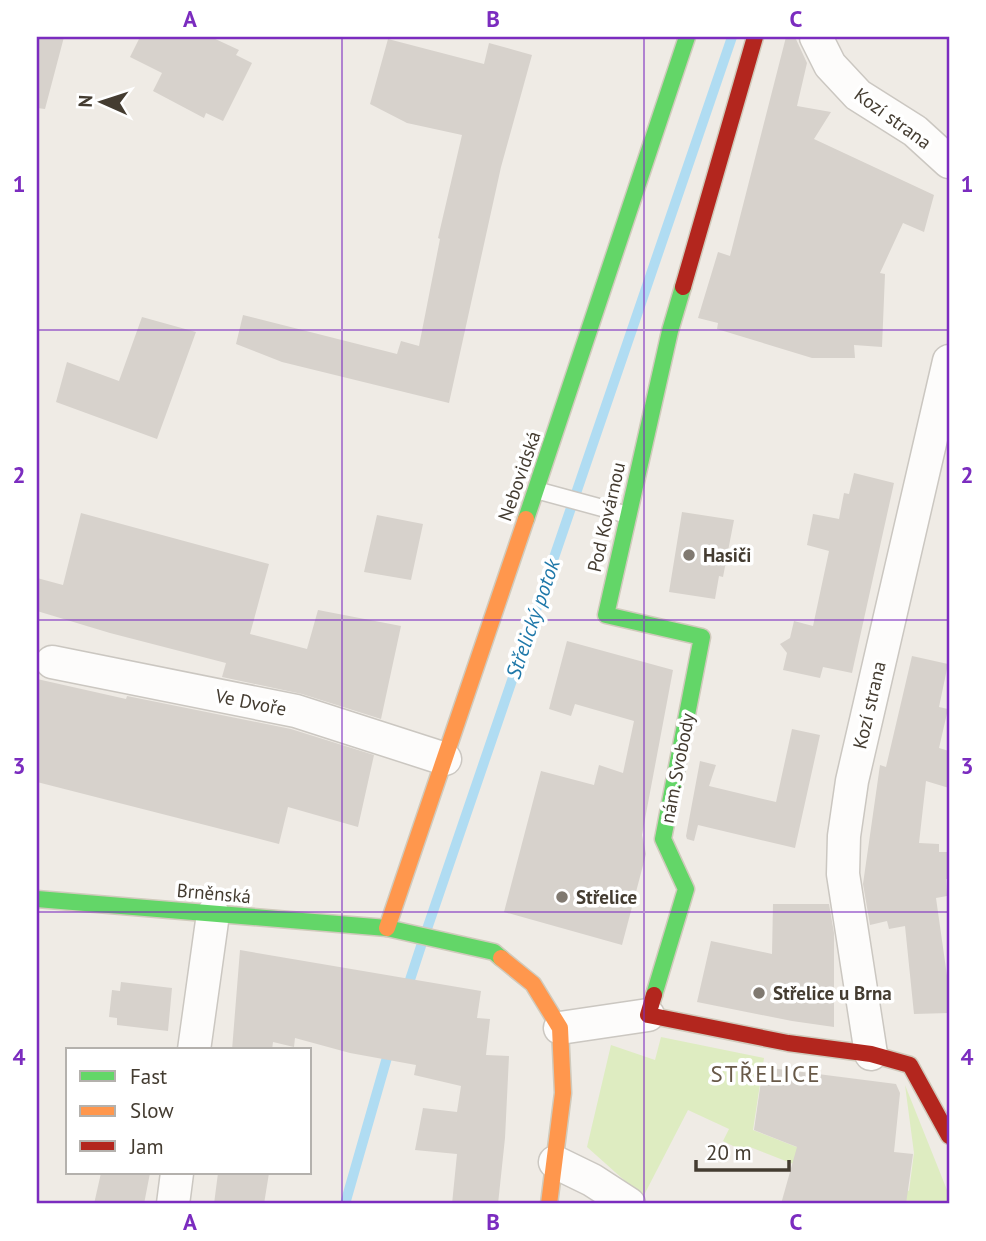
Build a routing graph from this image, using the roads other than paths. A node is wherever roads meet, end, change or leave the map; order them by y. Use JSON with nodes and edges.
{"nodes":[{"id":1,"x":687,"y":37,"type":"edge"},
{"id":2,"x":755,"y":37,"type":"edge"},
{"id":3,"x":816,"y":37,"type":"edge"},
{"id":4,"x":949,"y":162,"type":"edge"},
{"id":5,"x":949,"y":361,"type":"edge"},
{"id":6,"x":536,"y":490,"type":"junction"},
{"id":7,"x":628,"y":515,"type":"junction"},
{"id":8,"x":702,"y":637,"type":"joint"},
{"id":9,"x":52,"y":662,"type":"dead end"},
{"id":10,"x":445,"y":758,"type":"junction"},
{"id":11,"x":37,"y":899,"type":"edge"},
{"id":12,"x":213,"y":914,"type":"junction"},
{"id":13,"x":387,"y":928,"type":"junction"},
{"id":14,"x":648,"y":1015,"type":"junction"},
{"id":15,"x":560,"y":1028,"type":"junction"},
{"id":16,"x":194,"y":1048,"type":"edge"},
{"id":17,"x":871,"y":1054,"type":"junction"},
{"id":18,"x":949,"y":1136,"type":"edge"},
{"id":19,"x":555,"y":1162,"type":"junction"},
{"id":20,"x":177,"y":1174,"type":"edge"},
{"id":21,"x":173,"y":1204,"type":"edge"},
{"id":22,"x":549,"y":1204,"type":"edge"},
{"id":23,"x":629,"y":1204,"type":"edge"}],
"edges":[{"from":1,"to":6,"type":"street","name":"Nebovidská"},
{"from":2,"to":7,"type":"street","name":"Pod Kovárnou"},
{"from":3,"to":4,"type":"street","name":"Kozí strana"},
{"from":5,"to":17,"type":"street","name":"Kozí strana"},
{"from":6,"to":7,"type":"lane"},
{"from":6,"to":10,"type":"street","name":"Nebovidská"},
{"from":7,"to":8,"type":"street","name":"Pod Kovárnou"},
{"from":8,"to":14,"type":"street","name":"nám. Svobody"},
{"from":9,"to":10,"type":"street","name":"Ve Dvoře"},
{"from":10,"to":13,"type":"street","name":"Nebovidská"},
{"from":11,"to":12,"type":"street","name":"Brněnská"},
{"from":12,"to":13,"type":"street","name":"Brněnská"},
{"from":12,"to":16,"type":"street"},
{"from":13,"to":15,"type":"street"},
{"from":14,"to":15,"type":"street"},
{"from":14,"to":17,"type":"street"},
{"from":15,"to":19,"type":"street"},
{"from":17,"to":18,"type":"street"},
{"from":19,"to":22,"type":"street"},
{"from":19,"to":23,"type":"street"},
{"from":20,"to":21,"type":"street"}]}
